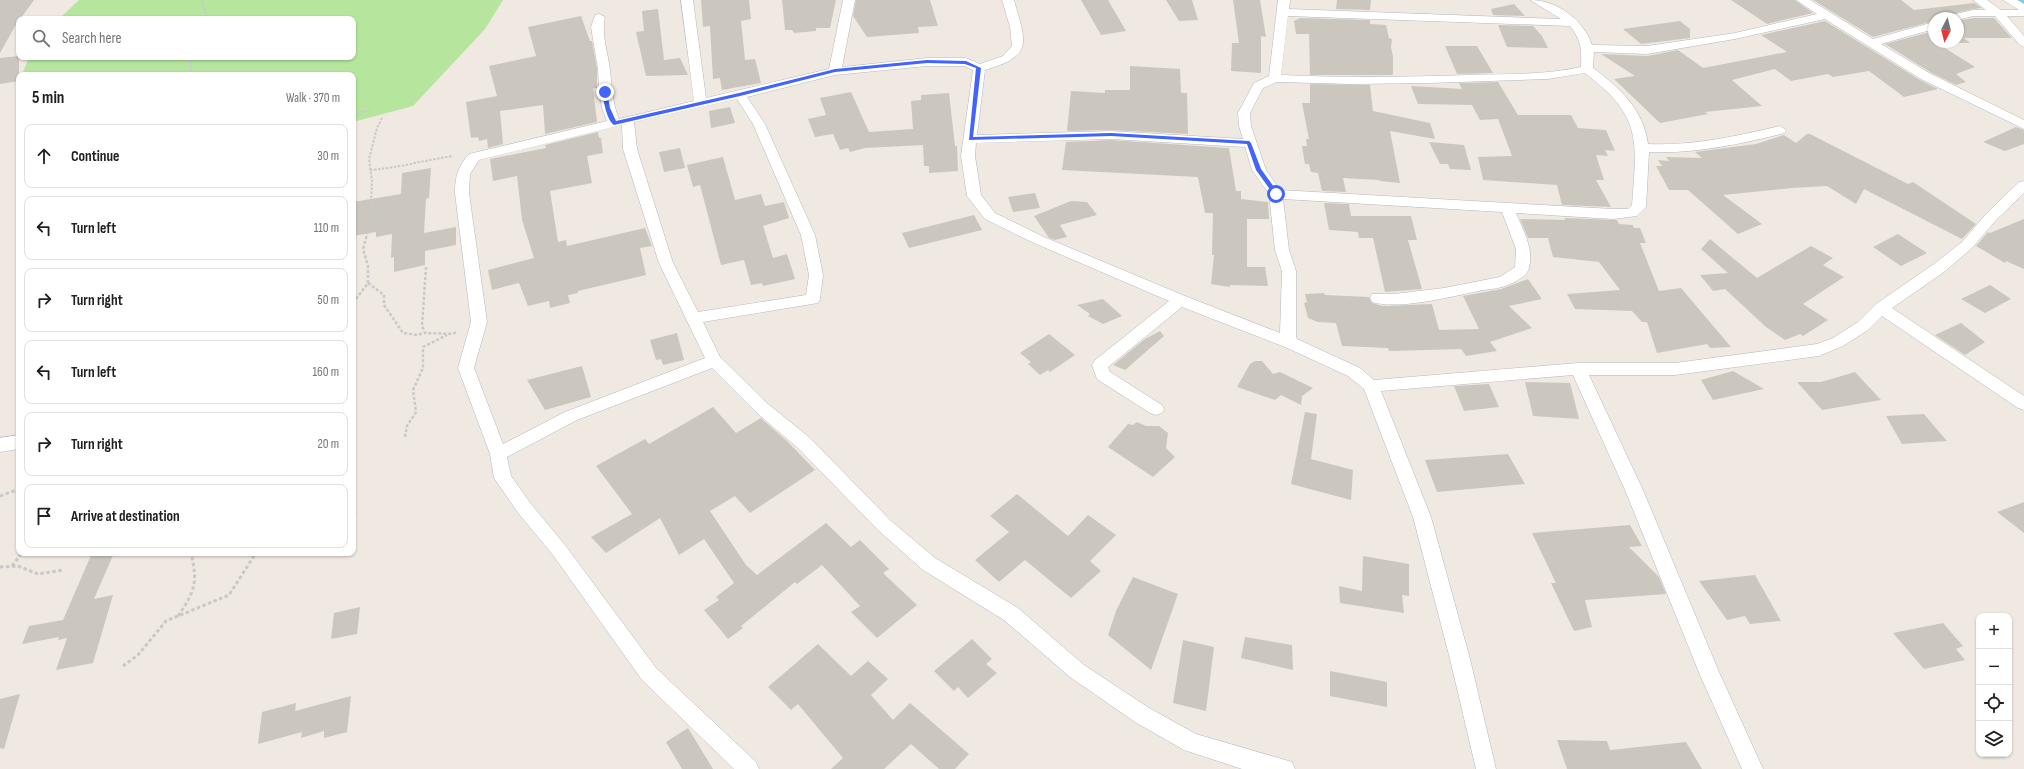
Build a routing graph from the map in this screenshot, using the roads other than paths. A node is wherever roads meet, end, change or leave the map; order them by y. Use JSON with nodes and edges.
{"nodes":[{"id":1,"x":688,"y":0,"type":"edge"},
{"id":2,"x":849,"y":0,"type":"edge"},
{"id":3,"x":1008,"y":0,"type":"edge"},
{"id":4,"x":1536,"y":0,"type":"edge"},
{"id":5,"x":1802,"y":0,"type":"edge"},
{"id":6,"x":1979,"y":0,"type":"edge"},
{"id":7,"x":2009,"y":0,"type":"edge"},
{"id":8,"x":1284,"y":6,"type":"edge"},
{"id":9,"x":2024,"y":8,"type":"edge"},
{"id":10,"x":1997,"y":12,"type":"junction"},
{"id":11,"x":2024,"y":13,"type":"edge"},
{"id":12,"x":1827,"y":15,"type":"junction"},
{"id":13,"x":1964,"y":15,"type":"edge"},
{"id":14,"x":599,"y":17,"type":"dead end"},
{"id":15,"x":1574,"y":23,"type":"junction"},
{"id":16,"x":1928,"y":27,"type":"edge"},
{"id":17,"x":1870,"y":43,"type":"junction"},
{"id":18,"x":2024,"y":43,"type":"edge"},
{"id":19,"x":1588,"y":48,"type":"junction"},
{"id":20,"x":979,"y":68,"type":"junction"},
{"id":21,"x":1587,"y":69,"type":"junction"},
{"id":22,"x":835,"y":71,"type":"junction"},
{"id":23,"x":1275,"y":78,"type":"junction"},
{"id":24,"x":740,"y":95,"type":"junction"},
{"id":25,"x":700,"y":102,"type":"junction"},
{"id":26,"x":621,"y":122,"type":"junction"},
{"id":27,"x":2024,"y":125,"type":"edge"},
{"id":28,"x":1780,"y":130,"type":"dead end"},
{"id":29,"x":971,"y":139,"type":"junction"},
{"id":30,"x":1249,"y":143,"type":"junction"},
{"id":31,"x":1641,"y":148,"type":"junction"},
{"id":32,"x":2024,"y":185,"type":"edge"},
{"id":33,"x":1276,"y":194,"type":"junction"},
{"id":34,"x":1507,"y":207,"type":"junction"},
{"id":35,"x":1377,"y":298,"type":"dead end"},
{"id":36,"x":1180,"y":300,"type":"junction"},
{"id":37,"x":1881,"y":308,"type":"junction"},
{"id":38,"x":694,"y":318,"type":"junction"},
{"id":39,"x":1290,"y":344,"type":"junction"},
{"id":40,"x":714,"y":361,"type":"junction"},
{"id":41,"x":1578,"y":370,"type":"junction"},
{"id":42,"x":1371,"y":386,"type":"junction"},
{"id":43,"x":2024,"y":404,"type":"edge"},
{"id":44,"x":1156,"y":409,"type":"dead end"},
{"id":45,"x":16,"y":442,"type":"edge"},
{"id":46,"x":0,"y":445,"type":"edge"},
{"id":47,"x":498,"y":454,"type":"junction"},
{"id":48,"x":749,"y":769,"type":"edge"},
{"id":49,"x":1285,"y":769,"type":"edge"},
{"id":50,"x":1486,"y":769,"type":"edge"},
{"id":51,"x":1753,"y":769,"type":"edge"}],
"edges":[{"from":1,"to":25,"type":"street"},
{"from":2,"to":22,"type":"street"},
{"from":3,"to":20,"type":"street"},
{"from":4,"to":15,"type":"street"},
{"from":5,"to":12,"type":"street"},
{"from":6,"to":10,"type":"street"},
{"from":7,"to":9,"type":"street"},
{"from":8,"to":15,"type":"street"},
{"from":8,"to":23,"type":"street"},
{"from":10,"to":11,"type":"street"},
{"from":10,"to":13,"type":"street"},
{"from":10,"to":18,"type":"street"},
{"from":12,"to":17,"type":"street"},
{"from":12,"to":19,"type":"street"},
{"from":14,"to":26,"type":"street"},
{"from":15,"to":19,"type":"street"},
{"from":16,"to":17,"type":"street"},
{"from":17,"to":27,"type":"street"},
{"from":19,"to":21,"type":"street"},
{"from":20,"to":22,"type":"street"},
{"from":20,"to":29,"type":"street"},
{"from":21,"to":23,"type":"street"},
{"from":21,"to":31,"type":"street"},
{"from":22,"to":24,"type":"street"},
{"from":23,"to":30,"type":"street"},
{"from":24,"to":25,"type":"street"},
{"from":24,"to":38,"type":"street"},
{"from":25,"to":26,"type":"street"},
{"from":26,"to":38,"type":"street"},
{"from":26,"to":47,"type":"street"},
{"from":28,"to":31,"type":"street"},
{"from":29,"to":30,"type":"street"},
{"from":29,"to":36,"type":"street"},
{"from":30,"to":33,"type":"street"},
{"from":31,"to":34,"type":"street"},
{"from":32,"to":37,"type":"street"},
{"from":33,"to":34,"type":"street"},
{"from":33,"to":39,"type":"street"},
{"from":34,"to":35,"type":"street"},
{"from":36,"to":39,"type":"street"},
{"from":36,"to":44,"type":"street"},
{"from":37,"to":41,"type":"street"},
{"from":37,"to":43,"type":"street"},
{"from":38,"to":40,"type":"street"},
{"from":39,"to":42,"type":"street"},
{"from":40,"to":47,"type":"street"},
{"from":40,"to":49,"type":"street"},
{"from":41,"to":42,"type":"street"},
{"from":41,"to":51,"type":"street"},
{"from":42,"to":50,"type":"street"},
{"from":45,"to":46,"type":"street"},
{"from":47,"to":48,"type":"street"}]}
